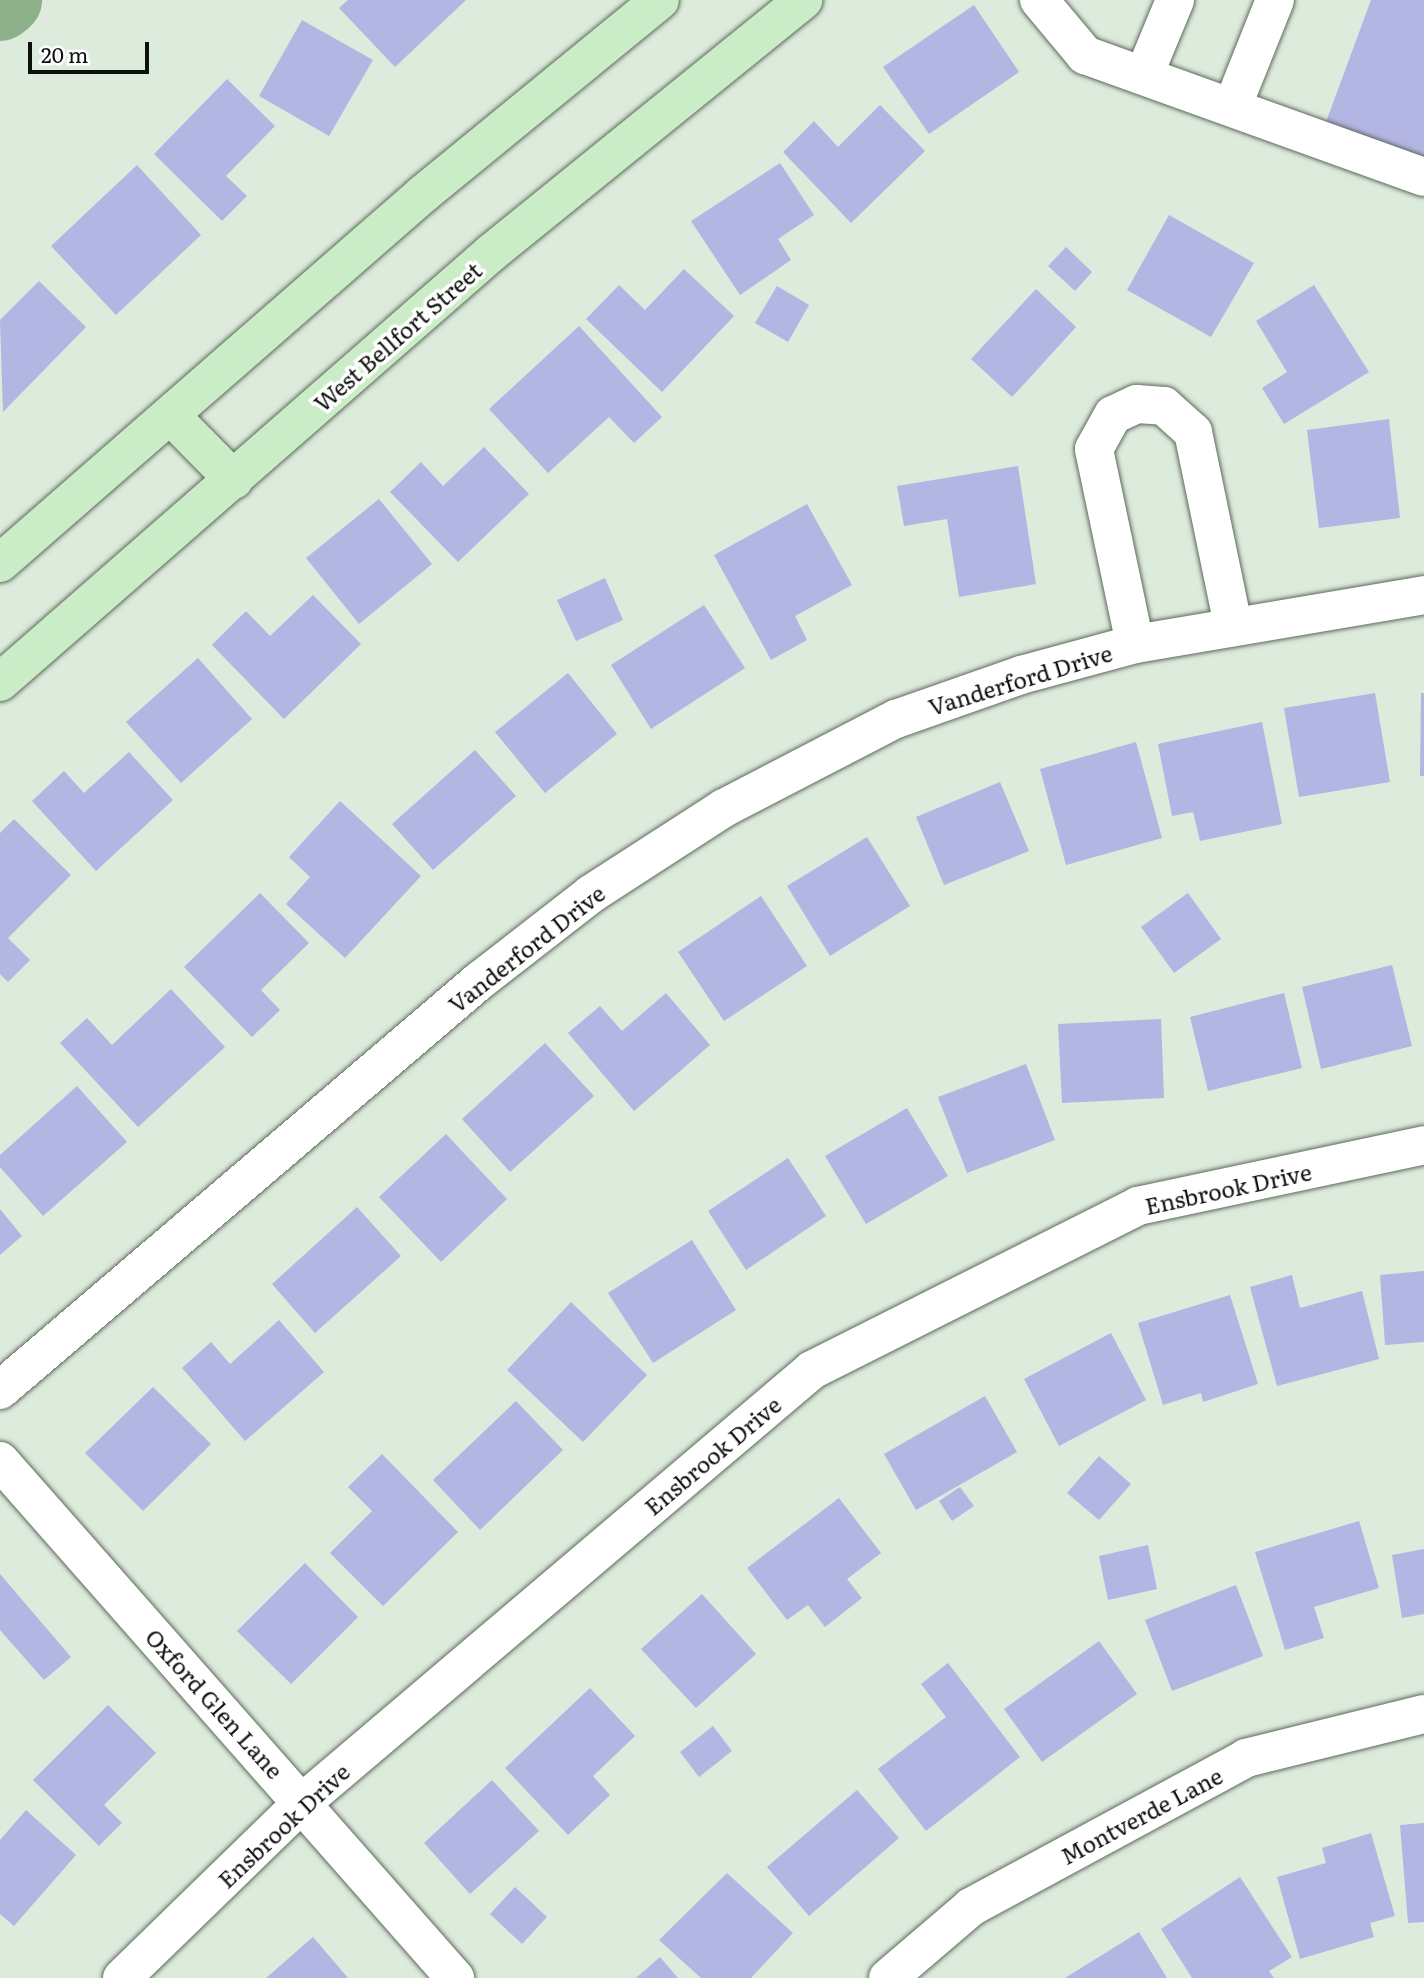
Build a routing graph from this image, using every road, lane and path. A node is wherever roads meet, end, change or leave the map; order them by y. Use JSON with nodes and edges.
{"nodes":[{"id":1,"x":660,"y":0,"type":"edge"},
{"id":2,"x":803,"y":0,"type":"edge"},
{"id":3,"x":1039,"y":0,"type":"edge"},
{"id":4,"x":1175,"y":0,"type":"edge"},
{"id":5,"x":1275,"y":0,"type":"edge"},
{"id":6,"x":1143,"y":75,"type":"junction"},
{"id":7,"x":1233,"y":105,"type":"junction"},
{"id":8,"x":1424,"y":177,"type":"edge"},
{"id":9,"x":170,"y":415,"type":"junction"},
{"id":10,"x":234,"y":480,"type":"junction"},
{"id":11,"x":0,"y":563,"type":"edge"},
{"id":12,"x":1424,"y":595,"type":"edge"},
{"id":13,"x":1233,"y":625,"type":"junction"},
{"id":14,"x":1135,"y":644,"type":"junction"},
{"id":15,"x":0,"y":682,"type":"edge"},
{"id":16,"x":1424,"y":1145,"type":"edge"},
{"id":17,"x":0,"y":1390,"type":"edge"},
{"id":18,"x":0,"y":1461,"type":"edge"},
{"id":19,"x":1424,"y":1714,"type":"edge"},
{"id":20,"x":303,"y":1802,"type":"junction"},
{"id":21,"x":122,"y":1978,"type":"edge"},
{"id":22,"x":455,"y":1978,"type":"edge"},
{"id":23,"x":888,"y":1978,"type":"edge"}],
"edges":[{"from":1,"to":9,"type":"main road"},
{"from":2,"to":10,"type":"main road","name":"West Bellfort Street"},
{"from":3,"to":6,"type":"street"},
{"from":4,"to":6,"type":"street"},
{"from":5,"to":7,"type":"street"},
{"from":6,"to":7,"type":"street"},
{"from":7,"to":8,"type":"street"},
{"from":9,"to":10,"type":"main road"},
{"from":9,"to":11,"type":"main road"},
{"from":10,"to":15,"type":"main road","name":"West Bellfort Street"},
{"from":12,"to":13,"type":"street","name":"Vanderford Drive"},
{"from":13,"to":14,"type":"street","name":"Vanderford Drive"},
{"from":13,"to":14,"type":"street","name":"Vanderford Drive"},
{"from":14,"to":17,"type":"street","name":"Vanderford Drive"},
{"from":16,"to":20,"type":"street","name":"Ensbrook Drive"},
{"from":18,"to":20,"type":"street","name":"Oxford Glen Lane"},
{"from":19,"to":23,"type":"street","name":"Montverde Lane"},
{"from":20,"to":21,"type":"street","name":"Ensbrook Drive"},
{"from":20,"to":22,"type":"street","name":"Oxford Glen Lane"}]}
